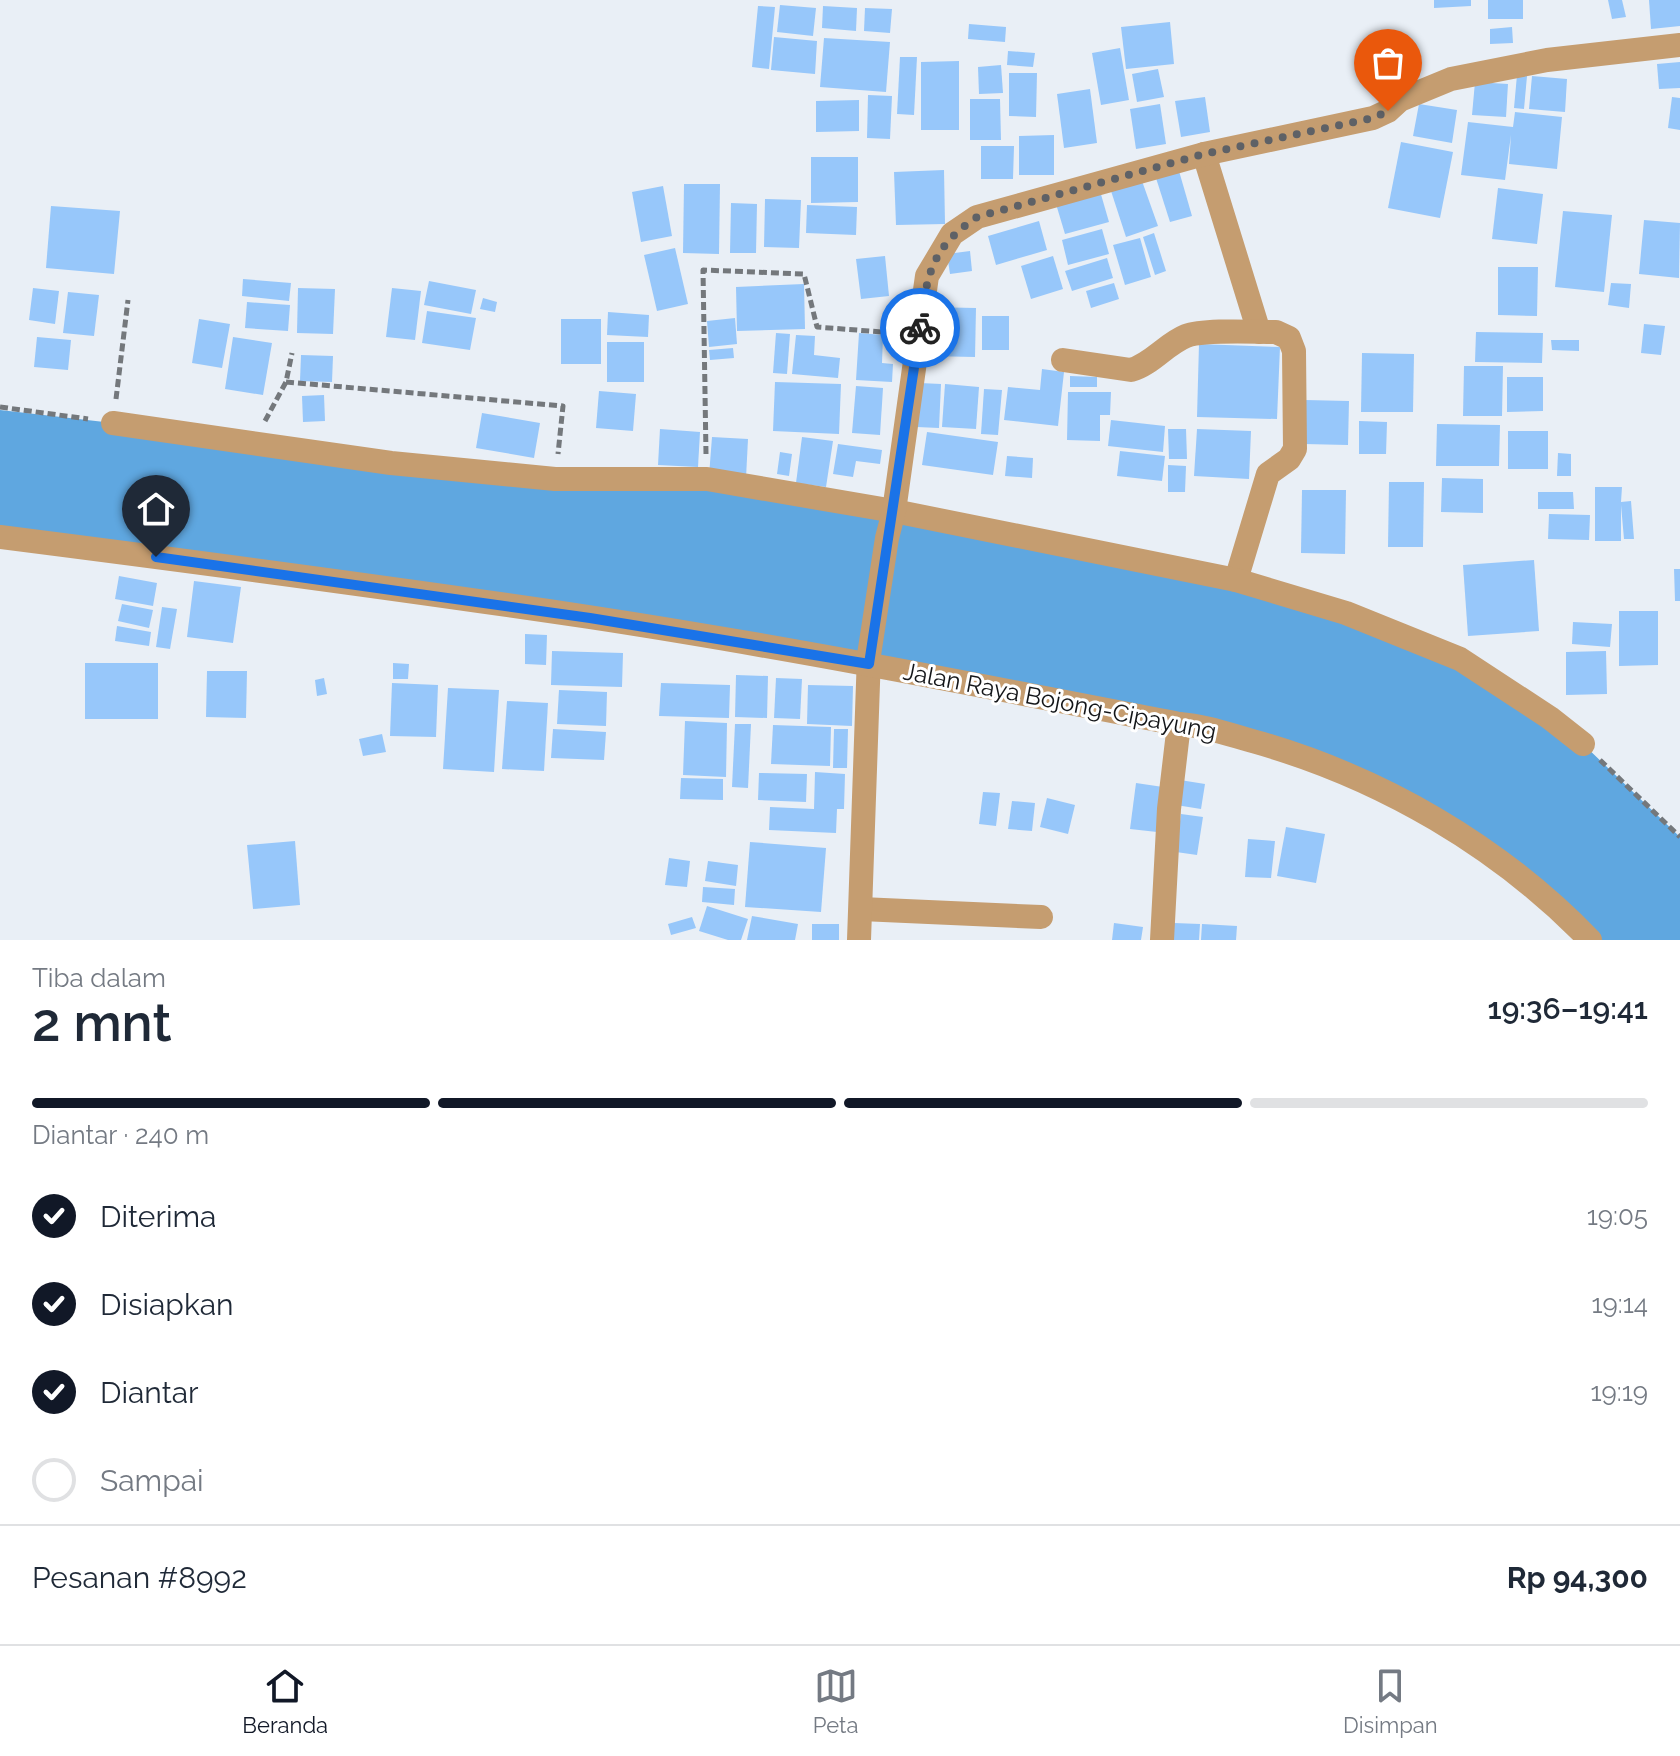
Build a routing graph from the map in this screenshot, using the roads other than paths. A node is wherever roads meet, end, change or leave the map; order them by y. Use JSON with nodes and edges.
{"nodes":[{"id":1,"x":1680,"y":45,"type":"edge"},
{"id":2,"x":1204,"y":154,"type":"junction"},
{"id":3,"x":1259,"y":332,"type":"junction"},
{"id":4,"x":1063,"y":360,"type":"dead end"},
{"id":5,"x":113,"y":423,"type":"road end"},
{"id":6,"x":894,"y":511,"type":"junction"},
{"id":7,"x":0,"y":537,"type":"edge"},
{"id":8,"x":1236,"y":580,"type":"junction"},
{"id":9,"x":869,"y":660,"type":"junction"},
{"id":10,"x":1179,"y":724,"type":"junction"},
{"id":11,"x":1583,"y":744,"type":"road end"},
{"id":12,"x":861,"y":909,"type":"junction"},
{"id":13,"x":1041,"y":917,"type":"dead end"},
{"id":14,"x":859,"y":940,"type":"edge"},
{"id":15,"x":1162,"y":940,"type":"edge"},
{"id":16,"x":1590,"y":940,"type":"edge"}],
"edges":[{"from":1,"to":2,"type":"street"},
{"from":2,"to":3,"type":"street"},
{"from":2,"to":6,"type":"street"},
{"from":3,"to":4,"type":"street"},
{"from":3,"to":8,"type":"street"},
{"from":5,"to":6,"type":"street"},
{"from":6,"to":8,"type":"street"},
{"from":6,"to":9,"type":"street"},
{"from":7,"to":9,"type":"street","name":"Jalan Raya Bojong-Cipayung"},
{"from":8,"to":11,"type":"street"},
{"from":9,"to":10,"type":"street","name":"Jalan Raya Bojong-Cipayung"},
{"from":9,"to":12,"type":"street"},
{"from":10,"to":15,"type":"street"},
{"from":10,"to":16,"type":"street","name":"Jalan Raya Bojong-Cipayung"},
{"from":12,"to":13,"type":"street"},
{"from":12,"to":14,"type":"street"}]}
